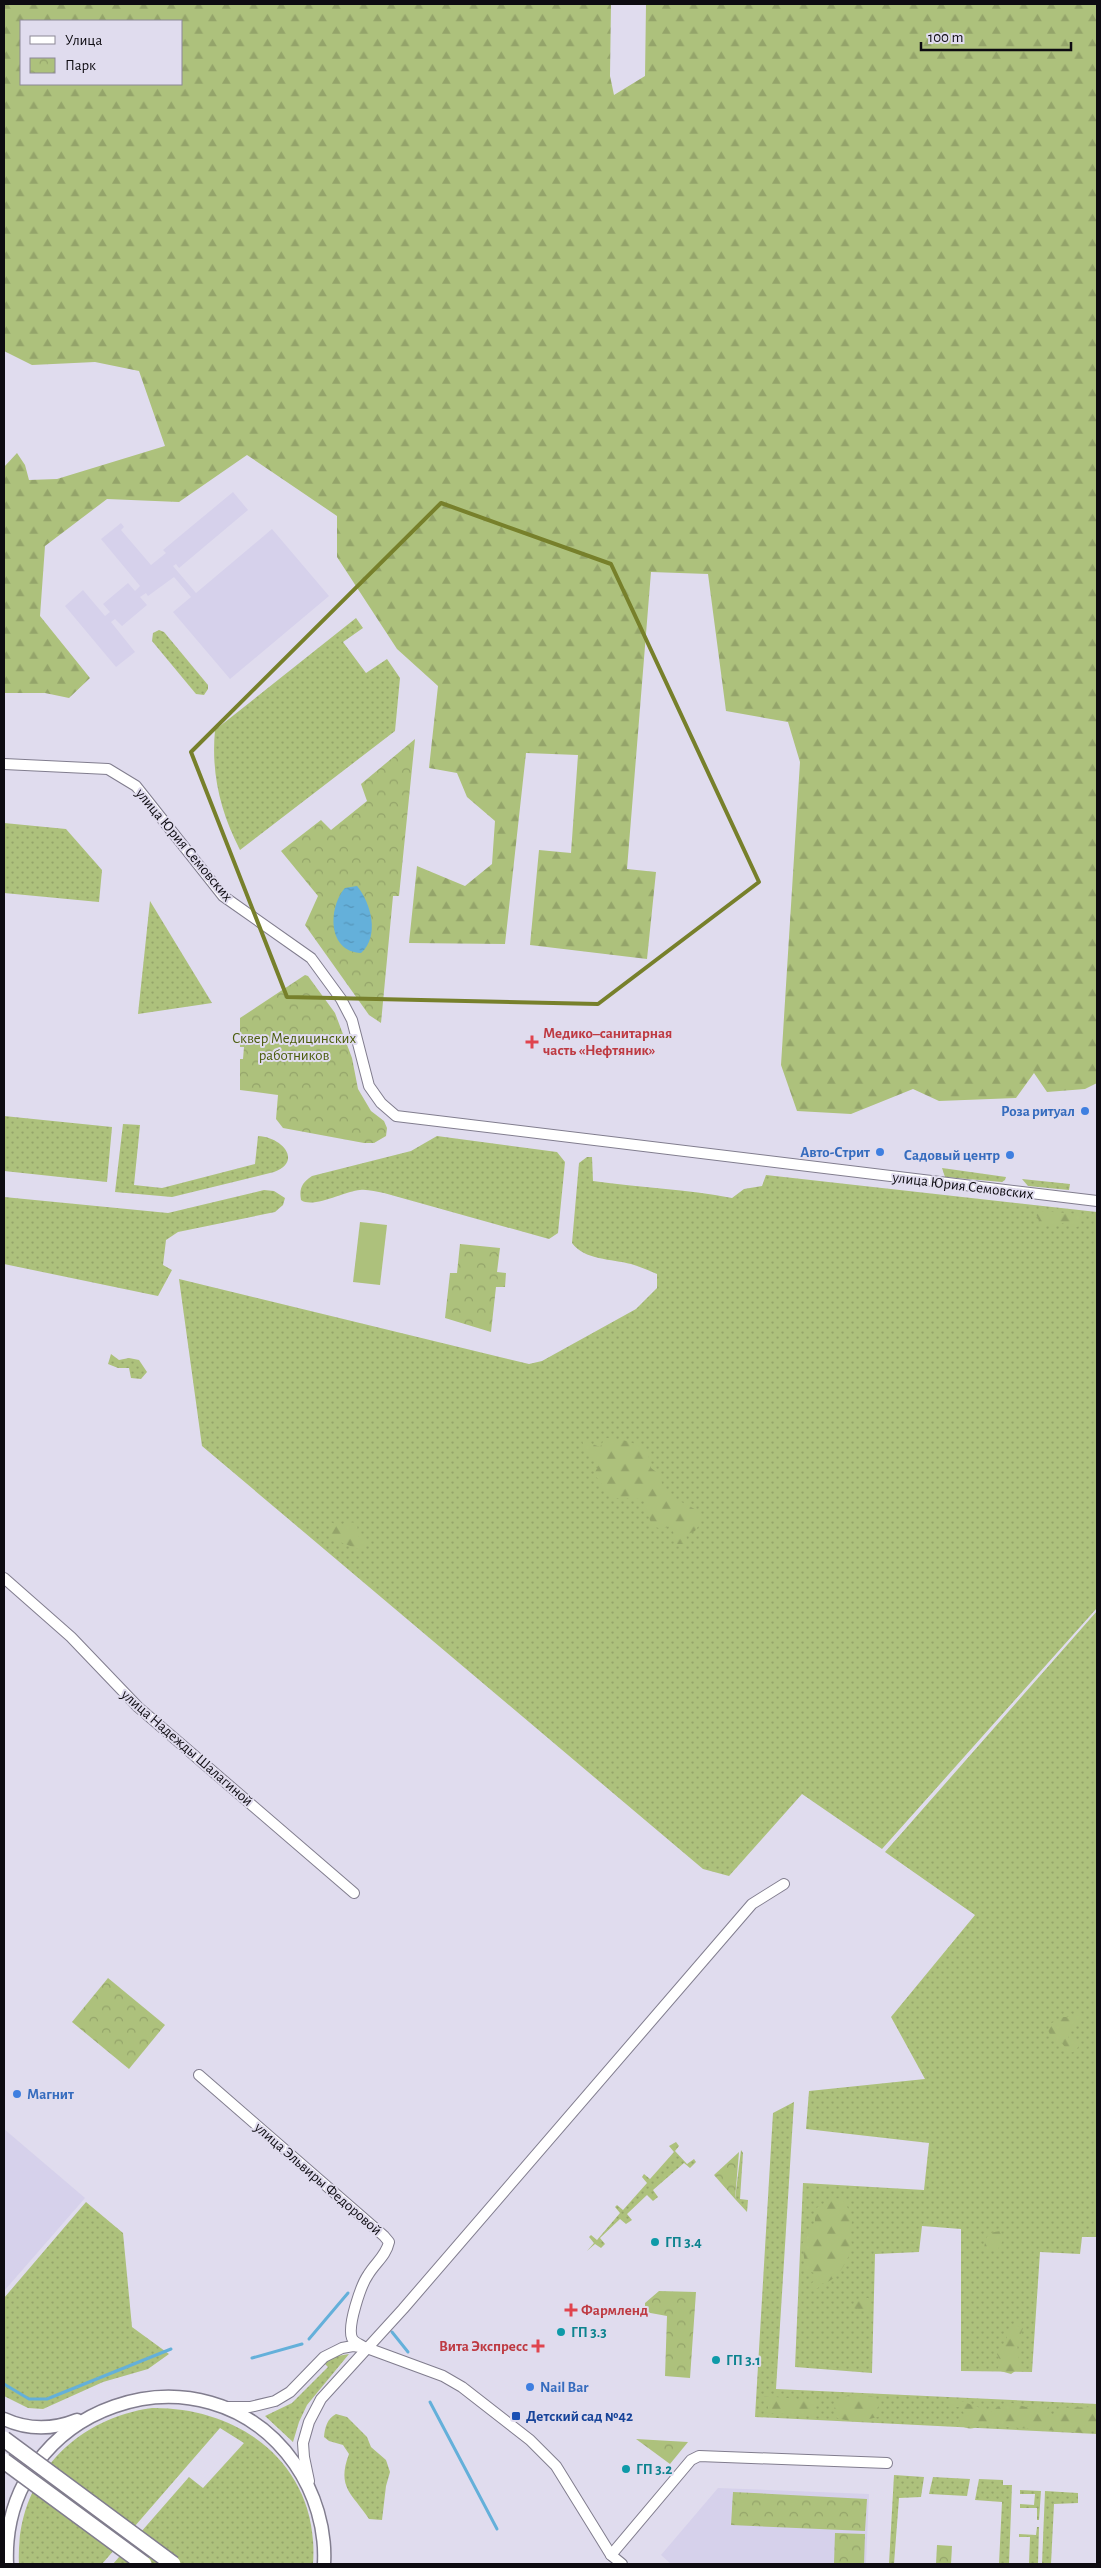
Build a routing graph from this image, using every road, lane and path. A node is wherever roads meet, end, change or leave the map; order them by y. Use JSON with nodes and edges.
{"nodes":[{"id":1,"x":4,"y":764,"type":"edge"},
{"id":2,"x":1097,"y":1201,"type":"edge"},
{"id":3,"x":4,"y":1578,"type":"edge"},
{"id":4,"x":784,"y":1884,"type":"dead end"},
{"id":5,"x":354,"y":1893,"type":"dead end"},
{"id":6,"x":198,"y":2075,"type":"dead end"},
{"id":7,"x":367,"y":2348,"type":"junction"},
{"id":8,"x":221,"y":2407,"type":"junction"},
{"id":9,"x":98,"y":2412,"type":"junction"},
{"id":10,"x":4,"y":2419,"type":"edge"},
{"id":11,"x":4,"y":2439,"type":"edge"},
{"id":12,"x":4,"y":2461,"type":"edge"},
{"id":13,"x":887,"y":2463,"type":"dead end"},
{"id":14,"x":315,"y":2501,"type":"junction"},
{"id":15,"x":4,"y":2520,"type":"edge"},
{"id":16,"x":611,"y":2555,"type":"junction"},
{"id":17,"x":7,"y":2560,"type":"edge"},
{"id":18,"x":144,"y":2564,"type":"edge"},
{"id":19,"x":173,"y":2564,"type":"edge"},
{"id":20,"x":324,"y":2564,"type":"edge"},
{"id":21,"x":622,"y":2564,"type":"edge"}],
"edges":[{"from":1,"to":2,"type":"street","name":"улица Юрия Семовских"},
{"from":3,"to":5,"type":"street","name":"улица Надежды Шалагиной"},
{"from":4,"to":7,"type":"street"},
{"from":6,"to":7,"type":"street","name":"улица Эльвиры Федоровой"},
{"from":7,"to":8,"type":"street"},
{"from":7,"to":14,"type":"street"},
{"from":7,"to":16,"type":"street"},
{"from":8,"to":9,"type":"main road"},
{"from":8,"to":14,"type":"main road"},
{"from":9,"to":10,"type":"main road"},
{"from":9,"to":17,"type":"main road"},
{"from":11,"to":19,"type":"highway","bridge":true},
{"from":12,"to":18,"type":"highway","bridge":true},
{"from":13,"to":16,"type":"street"},
{"from":14,"to":20,"type":"main road"},
{"from":15,"to":17,"type":"main road"},
{"from":16,"to":21,"type":"street"}]}
